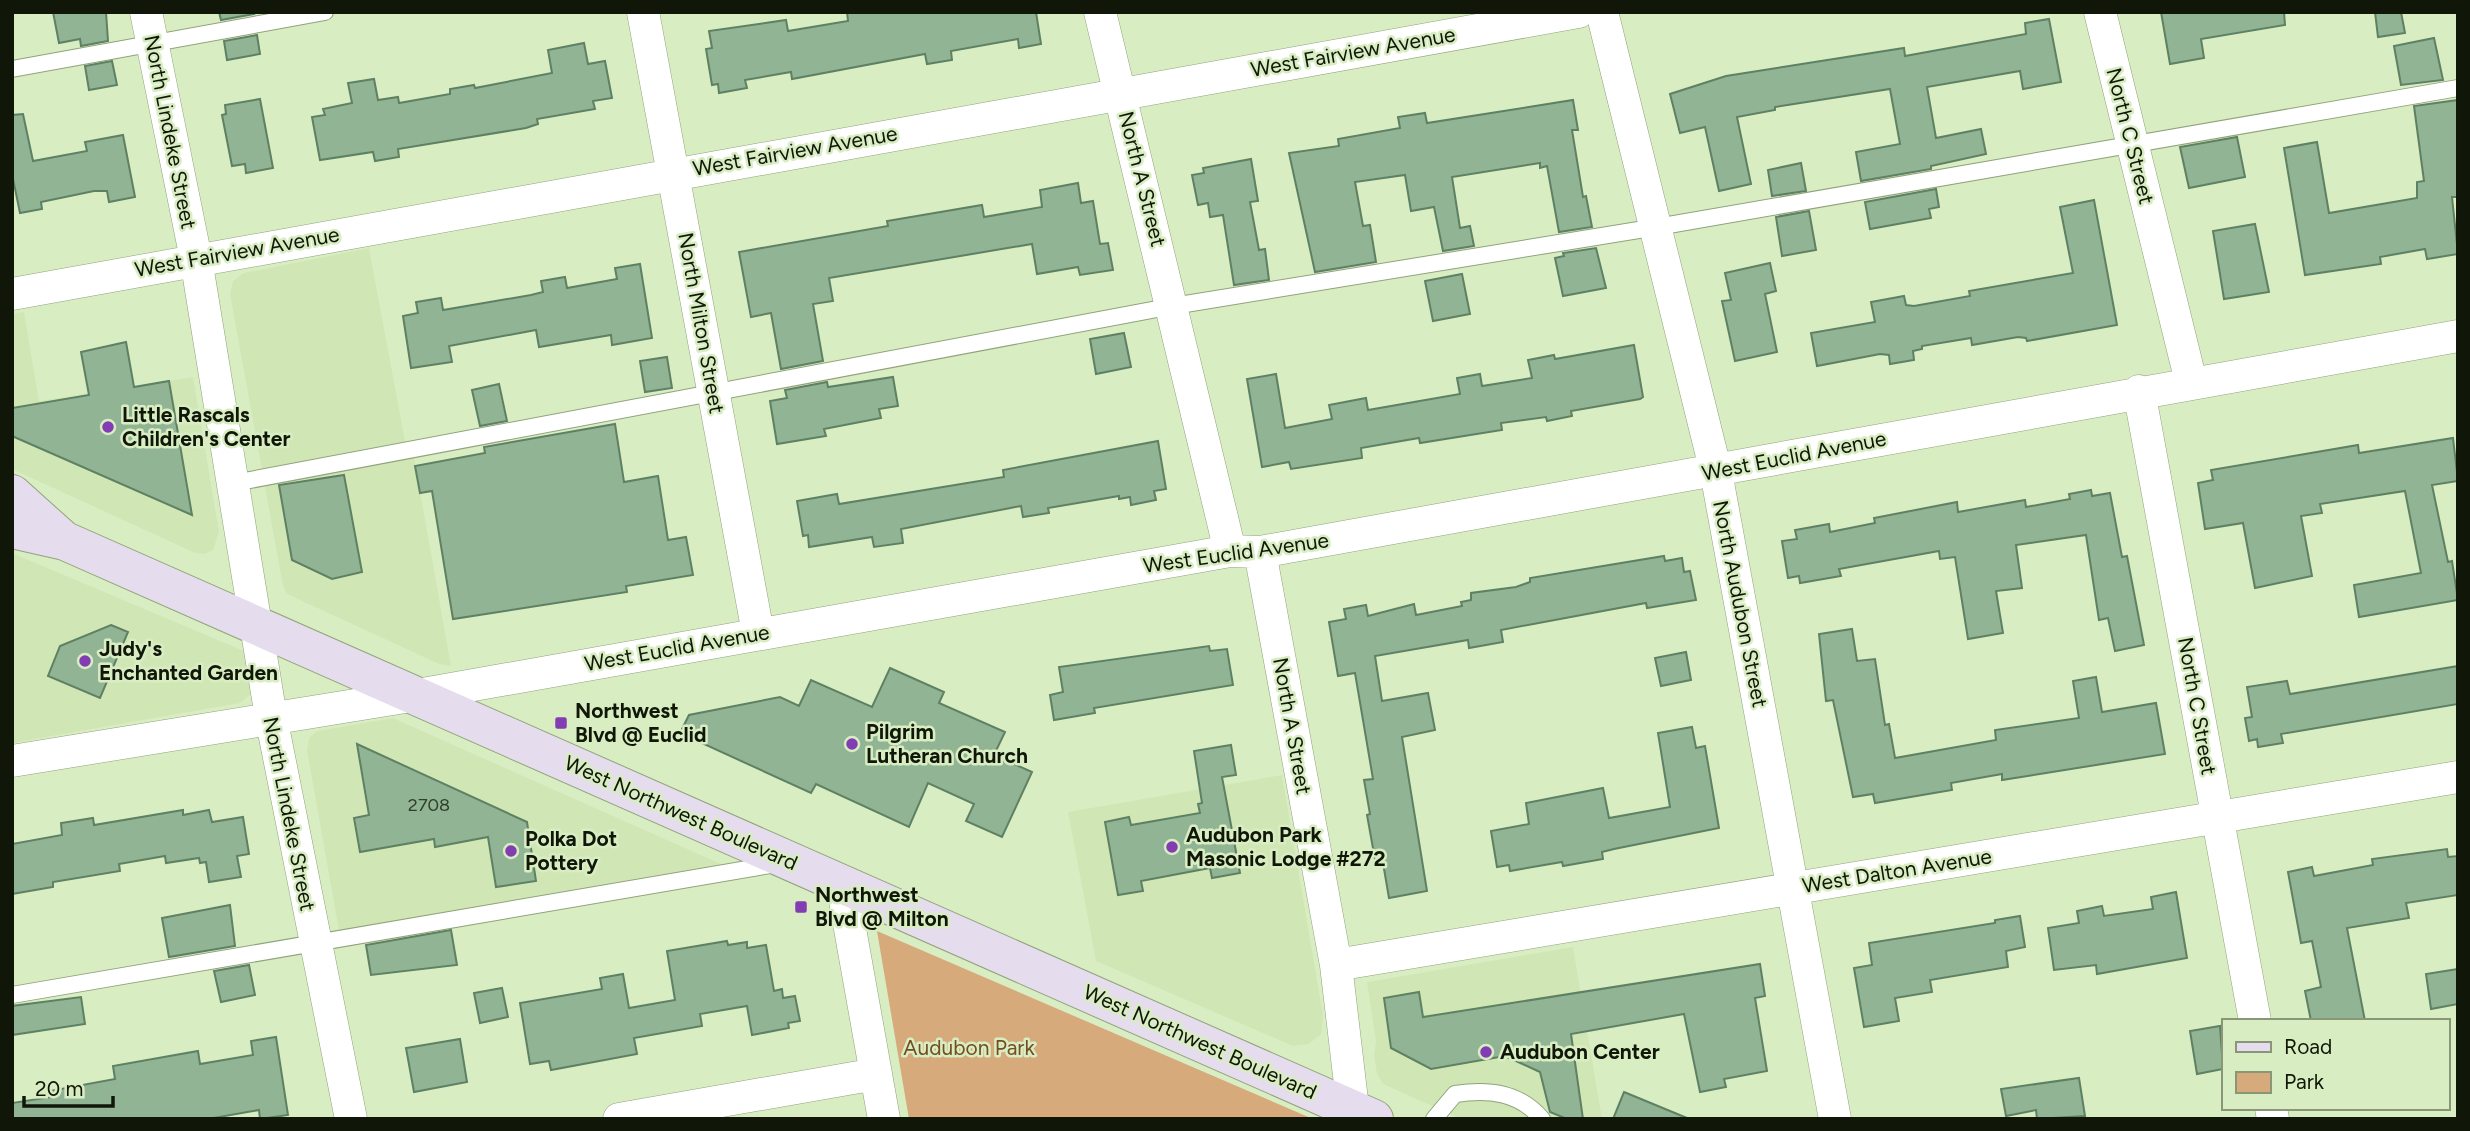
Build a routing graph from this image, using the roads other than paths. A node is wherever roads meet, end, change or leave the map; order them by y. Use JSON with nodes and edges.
{"nodes":[{"id":1,"x":146,"y":12,"type":"edge"},
{"id":2,"x":325,"y":12,"type":"edge"},
{"id":3,"x":643,"y":12,"type":"edge"},
{"id":4,"x":1100,"y":12,"type":"edge"},
{"id":5,"x":1578,"y":12,"type":"edge"},
{"id":6,"x":1602,"y":12,"type":"edge"},
{"id":7,"x":2100,"y":12,"type":"edge"},
{"id":8,"x":153,"y":44,"type":"junction"},
{"id":9,"x":12,"y":69,"type":"edge"},
{"id":10,"x":2458,"y":88,"type":"edge"},
{"id":11,"x":1120,"y":93,"type":"junction"},
{"id":12,"x":2132,"y":144,"type":"junction"},
{"id":13,"x":675,"y":173,"type":"junction"},
{"id":14,"x":1657,"y":227,"type":"junction"},
{"id":15,"x":196,"y":259,"type":"junction"},
{"id":16,"x":12,"y":294,"type":"edge"},
{"id":17,"x":1173,"y":306,"type":"junction"},
{"id":18,"x":2458,"y":335,"type":"edge"},
{"id":19,"x":2191,"y":382,"type":"junction"},
{"id":20,"x":2139,"y":391,"type":"junction"},
{"id":21,"x":713,"y":392,"type":"junction"},
{"id":22,"x":1716,"y":472,"type":"junction"},
{"id":23,"x":234,"y":483,"type":"junction"},
{"id":24,"x":12,"y":494,"type":"edge"},
{"id":25,"x":12,"y":529,"type":"edge"},
{"id":26,"x":65,"y":541,"type":"junction"},
{"id":27,"x":1245,"y":551,"type":"junction"},
{"id":28,"x":258,"y":627,"type":"junction"},
{"id":29,"x":758,"y":633,"type":"junction"},
{"id":30,"x":417,"y":695,"type":"junction"},
{"id":31,"x":271,"y":717,"type":"junction"},
{"id":32,"x":12,"y":761,"type":"edge"},
{"id":33,"x":2458,"y":777,"type":"edge"},
{"id":34,"x":2217,"y":817,"type":"junction"},
{"id":35,"x":788,"y":861,"type":"junction"},
{"id":36,"x":842,"y":884,"type":"junction"},
{"id":37,"x":1794,"y":888,"type":"junction"},
{"id":38,"x":314,"y":943,"type":"junction"},
{"id":39,"x":1336,"y":965,"type":"junction"},
{"id":40,"x":12,"y":995,"type":"edge"},
{"id":41,"x":2255,"y":1019,"type":"edge"},
{"id":42,"x":876,"y":1074,"type":"junction"},
{"id":43,"x":674,"y":1114,"type":"edge"},
{"id":44,"x":1363,"y":1114,"type":"edge"},
{"id":45,"x":351,"y":1119,"type":"edge"},
{"id":46,"x":620,"y":1119,"type":"edge"},
{"id":47,"x":884,"y":1119,"type":"edge"},
{"id":48,"x":1434,"y":1119,"type":"edge"},
{"id":49,"x":1542,"y":1119,"type":"edge"},
{"id":50,"x":1835,"y":1119,"type":"edge"}],
"edges":[{"from":1,"to":8,"type":"street","name":"North Lindeke Street"},
{"from":2,"to":8,"type":"lane"},
{"from":3,"to":13,"type":"street","name":"North Milton Street"},
{"from":4,"to":11,"type":"street","name":"North A Street"},
{"from":5,"to":11,"type":"street","name":"West Fairview Avenue"},
{"from":6,"to":14,"type":"street","name":"North Audubon Street"},
{"from":7,"to":12,"type":"street","name":"North C Street"},
{"from":8,"to":9,"type":"lane"},
{"from":8,"to":15,"type":"street","name":"North Lindeke Street"},
{"from":10,"to":12,"type":"lane"},
{"from":11,"to":13,"type":"street","name":"West Fairview Avenue"},
{"from":11,"to":17,"type":"street","name":"North A Street"},
{"from":12,"to":14,"type":"lane"},
{"from":12,"to":19,"type":"street","name":"North C Street"},
{"from":13,"to":15,"type":"street","name":"West Fairview Avenue"},
{"from":13,"to":21,"type":"street","name":"North Milton Street"},
{"from":14,"to":17,"type":"lane"},
{"from":14,"to":22,"type":"street","name":"North Audubon Street"},
{"from":15,"to":16,"type":"street","name":"West Fairview Avenue"},
{"from":15,"to":23,"type":"street","name":"North Lindeke Street"},
{"from":17,"to":21,"type":"lane"},
{"from":17,"to":27,"type":"street","name":"North A Street"},
{"from":18,"to":19,"type":"street","name":"West Euclid Avenue"},
{"from":19,"to":20,"type":"street","name":"West Euclid Avenue"},
{"from":20,"to":22,"type":"street","name":"West Euclid Avenue"},
{"from":20,"to":34,"type":"street","name":"North C Street"},
{"from":21,"to":23,"type":"lane"},
{"from":21,"to":29,"type":"street","name":"North Milton Street"},
{"from":22,"to":27,"type":"street","name":"West Euclid Avenue"},
{"from":22,"to":37,"type":"street","name":"North Audubon Street"},
{"from":23,"to":28,"type":"street","name":"North Lindeke Street"},
{"from":24,"to":26,"type":"main road","name":"West Northwest Boulevard"},
{"from":25,"to":26,"type":"main road","name":"West Northwest Boulevard"},
{"from":26,"to":28,"type":"main road","name":"West Northwest Boulevard"},
{"from":27,"to":29,"type":"street","name":"West Euclid Avenue"},
{"from":27,"to":39,"type":"street","name":"North A Street"},
{"from":28,"to":30,"type":"main road","name":"West Northwest Boulevard"},
{"from":28,"to":31,"type":"street","name":"North Lindeke Street"},
{"from":29,"to":30,"type":"street","name":"West Euclid Avenue"},
{"from":30,"to":31,"type":"street","name":"West Euclid Avenue"},
{"from":30,"to":35,"type":"main road","name":"West Northwest Boulevard"},
{"from":31,"to":32,"type":"street","name":"West Euclid Avenue"},
{"from":31,"to":38,"type":"street","name":"North Lindeke Street"},
{"from":33,"to":34,"type":"street","name":"West Dalton Avenue"},
{"from":34,"to":37,"type":"street","name":"West Dalton Avenue"},
{"from":34,"to":41,"type":"street","name":"North C Street"},
{"from":35,"to":36,"type":"main road","name":"West Northwest Boulevard"},
{"from":35,"to":38,"type":"lane"},
{"from":36,"to":42,"type":"street"},
{"from":36,"to":44,"type":"main road","name":"West Northwest Boulevard"},
{"from":37,"to":39,"type":"street","name":"West Dalton Avenue"},
{"from":37,"to":50,"type":"street","name":"North Audubon Street"},
{"from":38,"to":40,"type":"lane"},
{"from":38,"to":45,"type":"street","name":"North Lindeke Street"},
{"from":39,"to":44,"type":"street","name":"North A Street"},
{"from":42,"to":43,"type":"street"},
{"from":42,"to":47,"type":"street"},
{"from":43,"to":46,"type":"street"},
{"from":48,"to":49,"type":"lane"}]}
